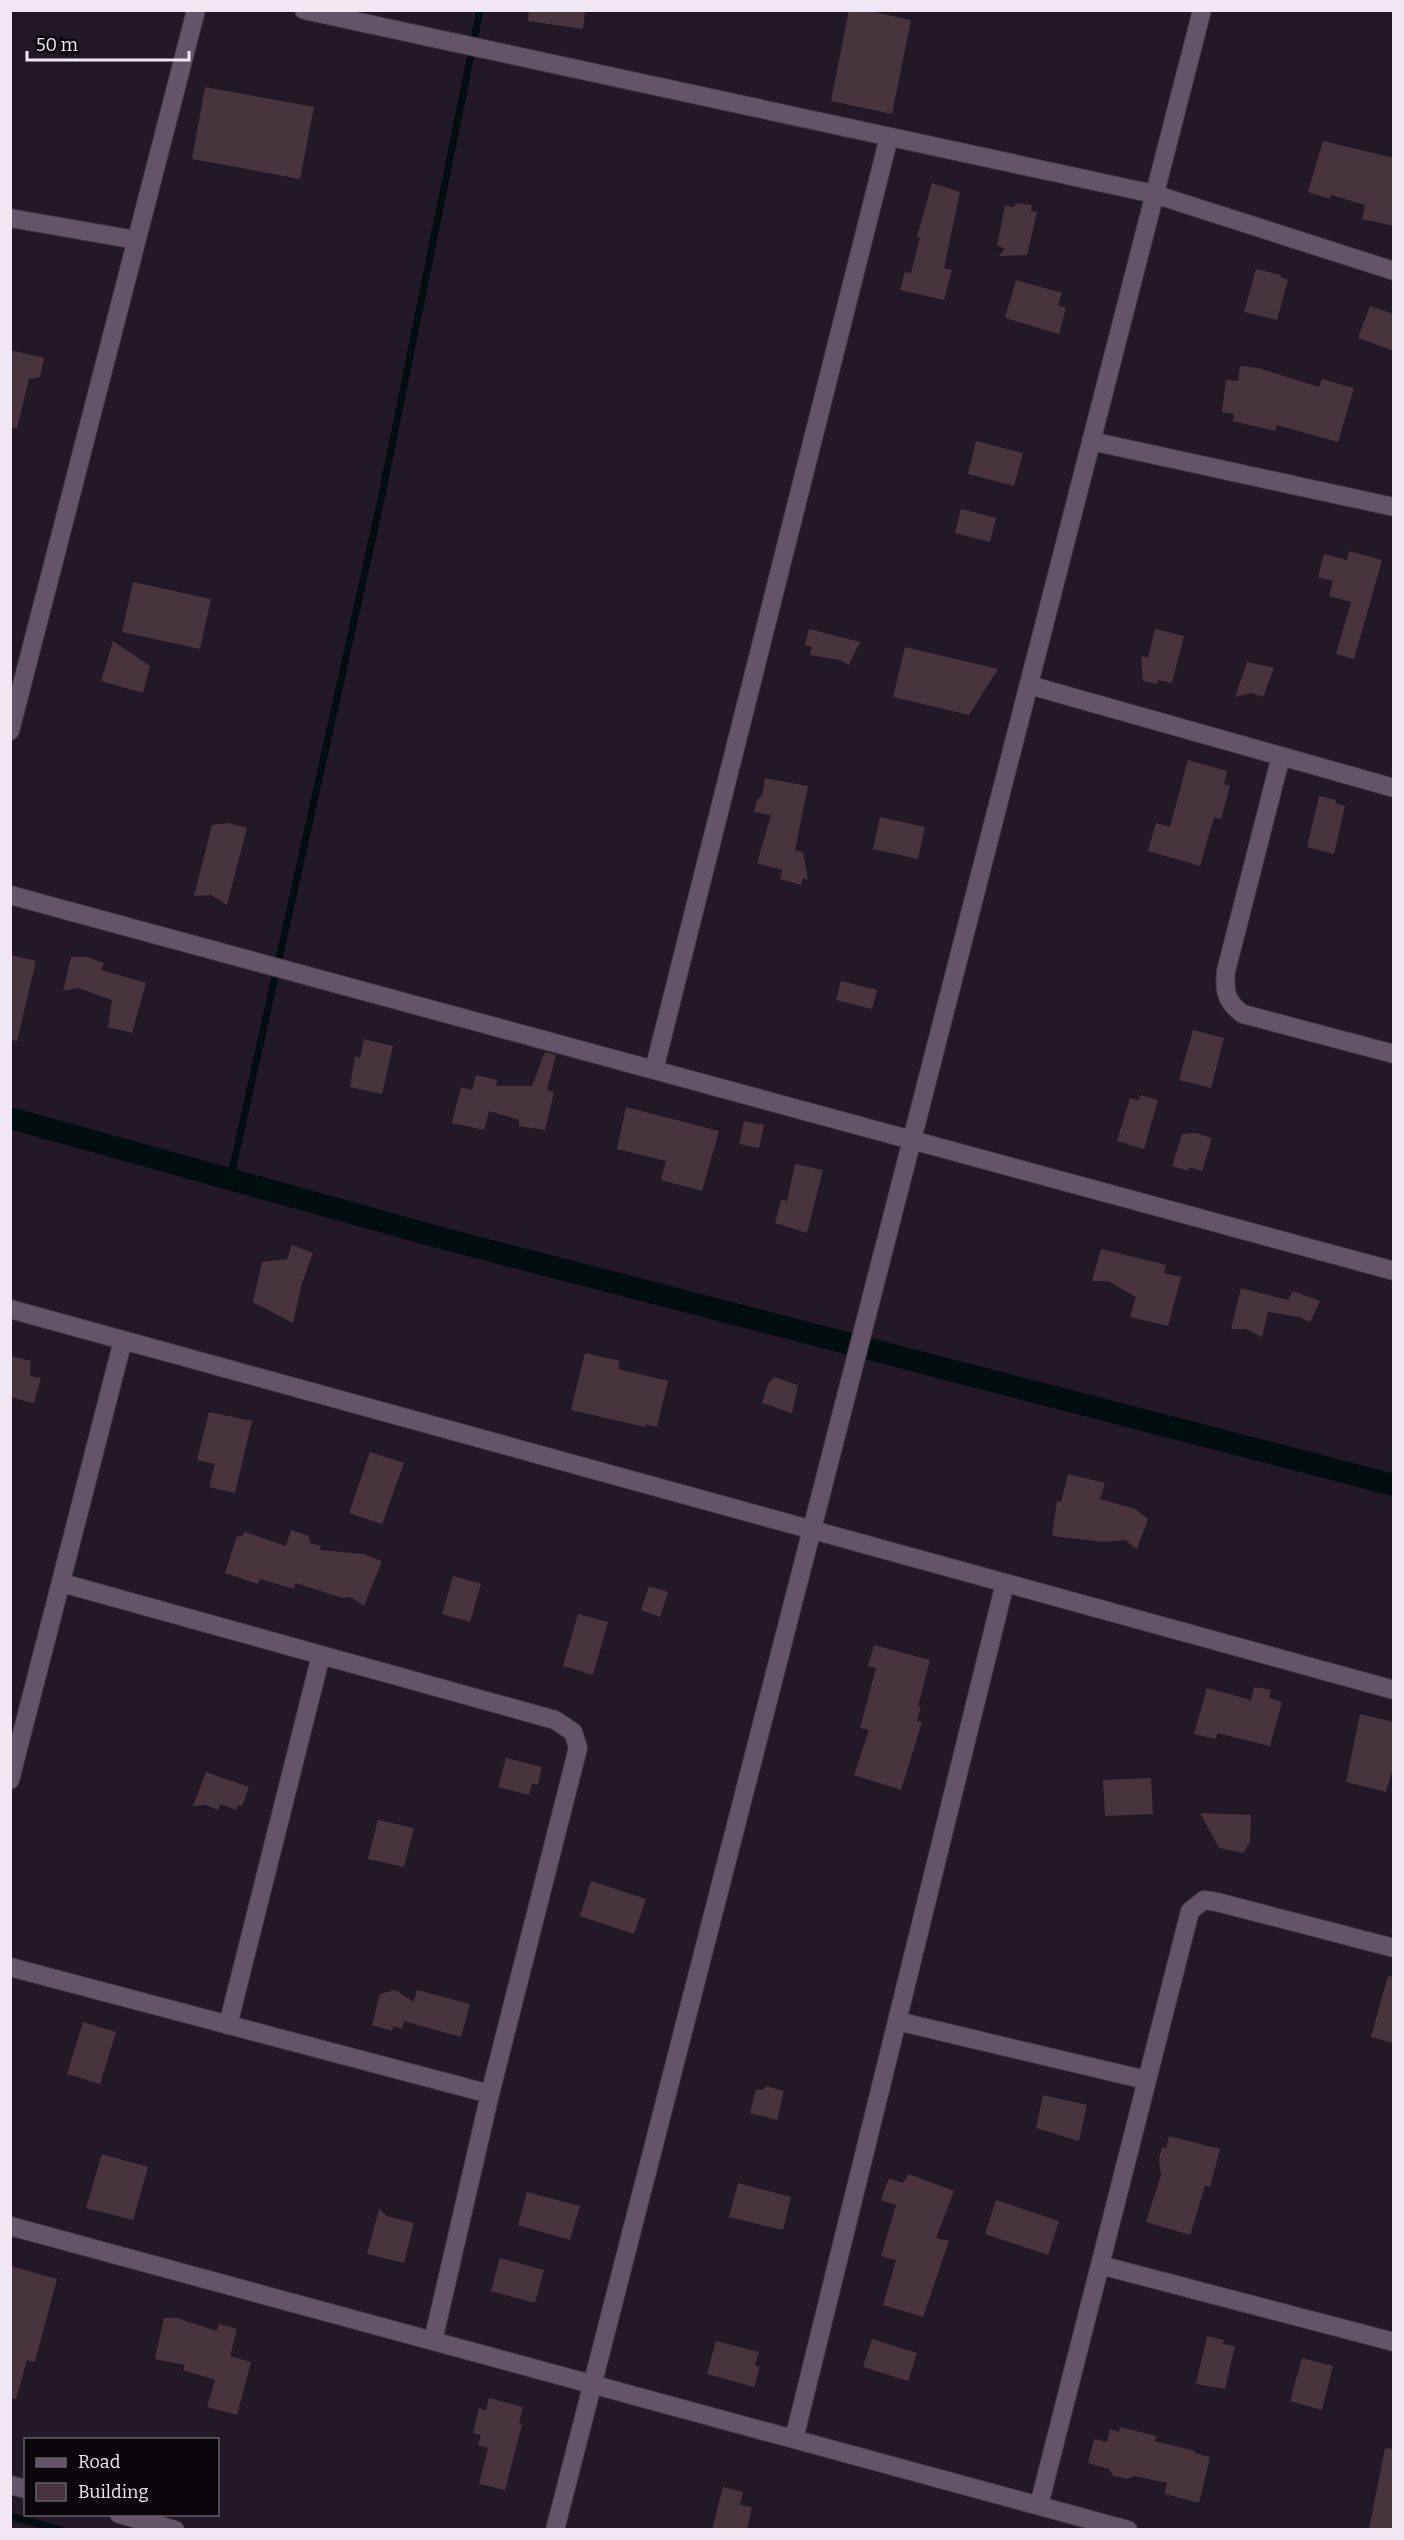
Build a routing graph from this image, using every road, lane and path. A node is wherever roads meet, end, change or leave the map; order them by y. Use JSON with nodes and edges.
{"nodes":[{"id":1,"x":196,"y":10,"type":"edge"},
{"id":2,"x":304,"y":10,"type":"edge"},
{"id":3,"x":1202,"y":10,"type":"edge"},
{"id":4,"x":890,"y":137,"type":"junction"},
{"id":5,"x":1154,"y":194,"type":"junction"},
{"id":6,"x":10,"y":218,"type":"edge"},
{"id":7,"x":136,"y":240,"type":"junction"},
{"id":8,"x":1394,"y":271,"type":"edge"},
{"id":9,"x":1091,"y":441,"type":"junction"},
{"id":10,"x":1394,"y":507,"type":"edge"},
{"id":11,"x":1029,"y":685,"type":"junction"},
{"id":12,"x":10,"y":730,"type":"edge"},
{"id":13,"x":1281,"y":756,"type":"junction"},
{"id":14,"x":1394,"y":788,"type":"edge"},
{"id":15,"x":10,"y":895,"type":"edge"},
{"id":16,"x":1394,"y":1054,"type":"edge"},
{"id":17,"x":654,"y":1070,"type":"junction"},
{"id":18,"x":910,"y":1140,"type":"junction"},
{"id":19,"x":1394,"y":1271,"type":"edge"},
{"id":20,"x":10,"y":1309,"type":"edge"},
{"id":21,"x":123,"y":1340,"type":"junction"},
{"id":22,"x":812,"y":1530,"type":"junction"},
{"id":23,"x":1005,"y":1583,"type":"junction"},
{"id":24,"x":63,"y":1584,"type":"junction"},
{"id":25,"x":321,"y":1655,"type":"junction"},
{"id":26,"x":1394,"y":1690,"type":"edge"},
{"id":27,"x":10,"y":1780,"type":"edge"},
{"id":28,"x":1392,"y":1942,"type":"edge"},
{"id":29,"x":10,"y":1967,"type":"edge"},
{"id":30,"x":897,"y":2021,"type":"junction"},
{"id":31,"x":228,"y":2025,"type":"junction"},
{"id":32,"x":1146,"y":2080,"type":"junction"},
{"id":33,"x":490,"y":2094,"type":"junction"},
{"id":34,"x":10,"y":2226,"type":"edge"},
{"id":35,"x":1100,"y":2265,"type":"junction"},
{"id":36,"x":433,"y":2341,"type":"junction"},
{"id":37,"x":1394,"y":2342,"type":"edge"},
{"id":38,"x":592,"y":2384,"type":"junction"},
{"id":39,"x":794,"y":2439,"type":"junction"},
{"id":40,"x":1040,"y":2505,"type":"junction"},
{"id":41,"x":126,"y":2516,"type":"edge"},
{"id":42,"x":175,"y":2529,"type":"edge"},
{"id":43,"x":555,"y":2529,"type":"edge"},
{"id":44,"x":1128,"y":2529,"type":"edge"}],
"edges":[{"from":1,"to":7,"type":"street"},
{"from":2,"to":4,"type":"street"},
{"from":3,"to":5,"type":"street"},
{"from":4,"to":5,"type":"street"},
{"from":4,"to":17,"type":"street"},
{"from":5,"to":8,"type":"street"},
{"from":5,"to":9,"type":"street"},
{"from":6,"to":7,"type":"street"},
{"from":7,"to":12,"type":"street"},
{"from":9,"to":10,"type":"street"},
{"from":9,"to":11,"type":"street"},
{"from":11,"to":13,"type":"street"},
{"from":11,"to":18,"type":"street"},
{"from":13,"to":14,"type":"street"},
{"from":13,"to":16,"type":"street"},
{"from":15,"to":17,"type":"street"},
{"from":17,"to":18,"type":"street"},
{"from":18,"to":19,"type":"street"},
{"from":18,"to":22,"type":"street"},
{"from":20,"to":21,"type":"street"},
{"from":21,"to":22,"type":"street"},
{"from":21,"to":24,"type":"street"},
{"from":22,"to":23,"type":"street"},
{"from":22,"to":38,"type":"street"},
{"from":23,"to":26,"type":"street"},
{"from":23,"to":30,"type":"street"},
{"from":24,"to":25,"type":"street"},
{"from":24,"to":27,"type":"street"},
{"from":25,"to":31,"type":"street"},
{"from":25,"to":33,"type":"street"},
{"from":28,"to":32,"type":"street"},
{"from":29,"to":31,"type":"street"},
{"from":30,"to":32,"type":"street"},
{"from":30,"to":39,"type":"street"},
{"from":31,"to":33,"type":"street"},
{"from":32,"to":35,"type":"street"},
{"from":33,"to":36,"type":"street"},
{"from":34,"to":36,"type":"street"},
{"from":35,"to":37,"type":"street"},
{"from":35,"to":40,"type":"street"},
{"from":36,"to":38,"type":"street"},
{"from":38,"to":39,"type":"street"},
{"from":38,"to":43,"type":"street"},
{"from":39,"to":40,"type":"street"},
{"from":40,"to":44,"type":"street"},
{"from":41,"to":42,"type":"street"}]}
